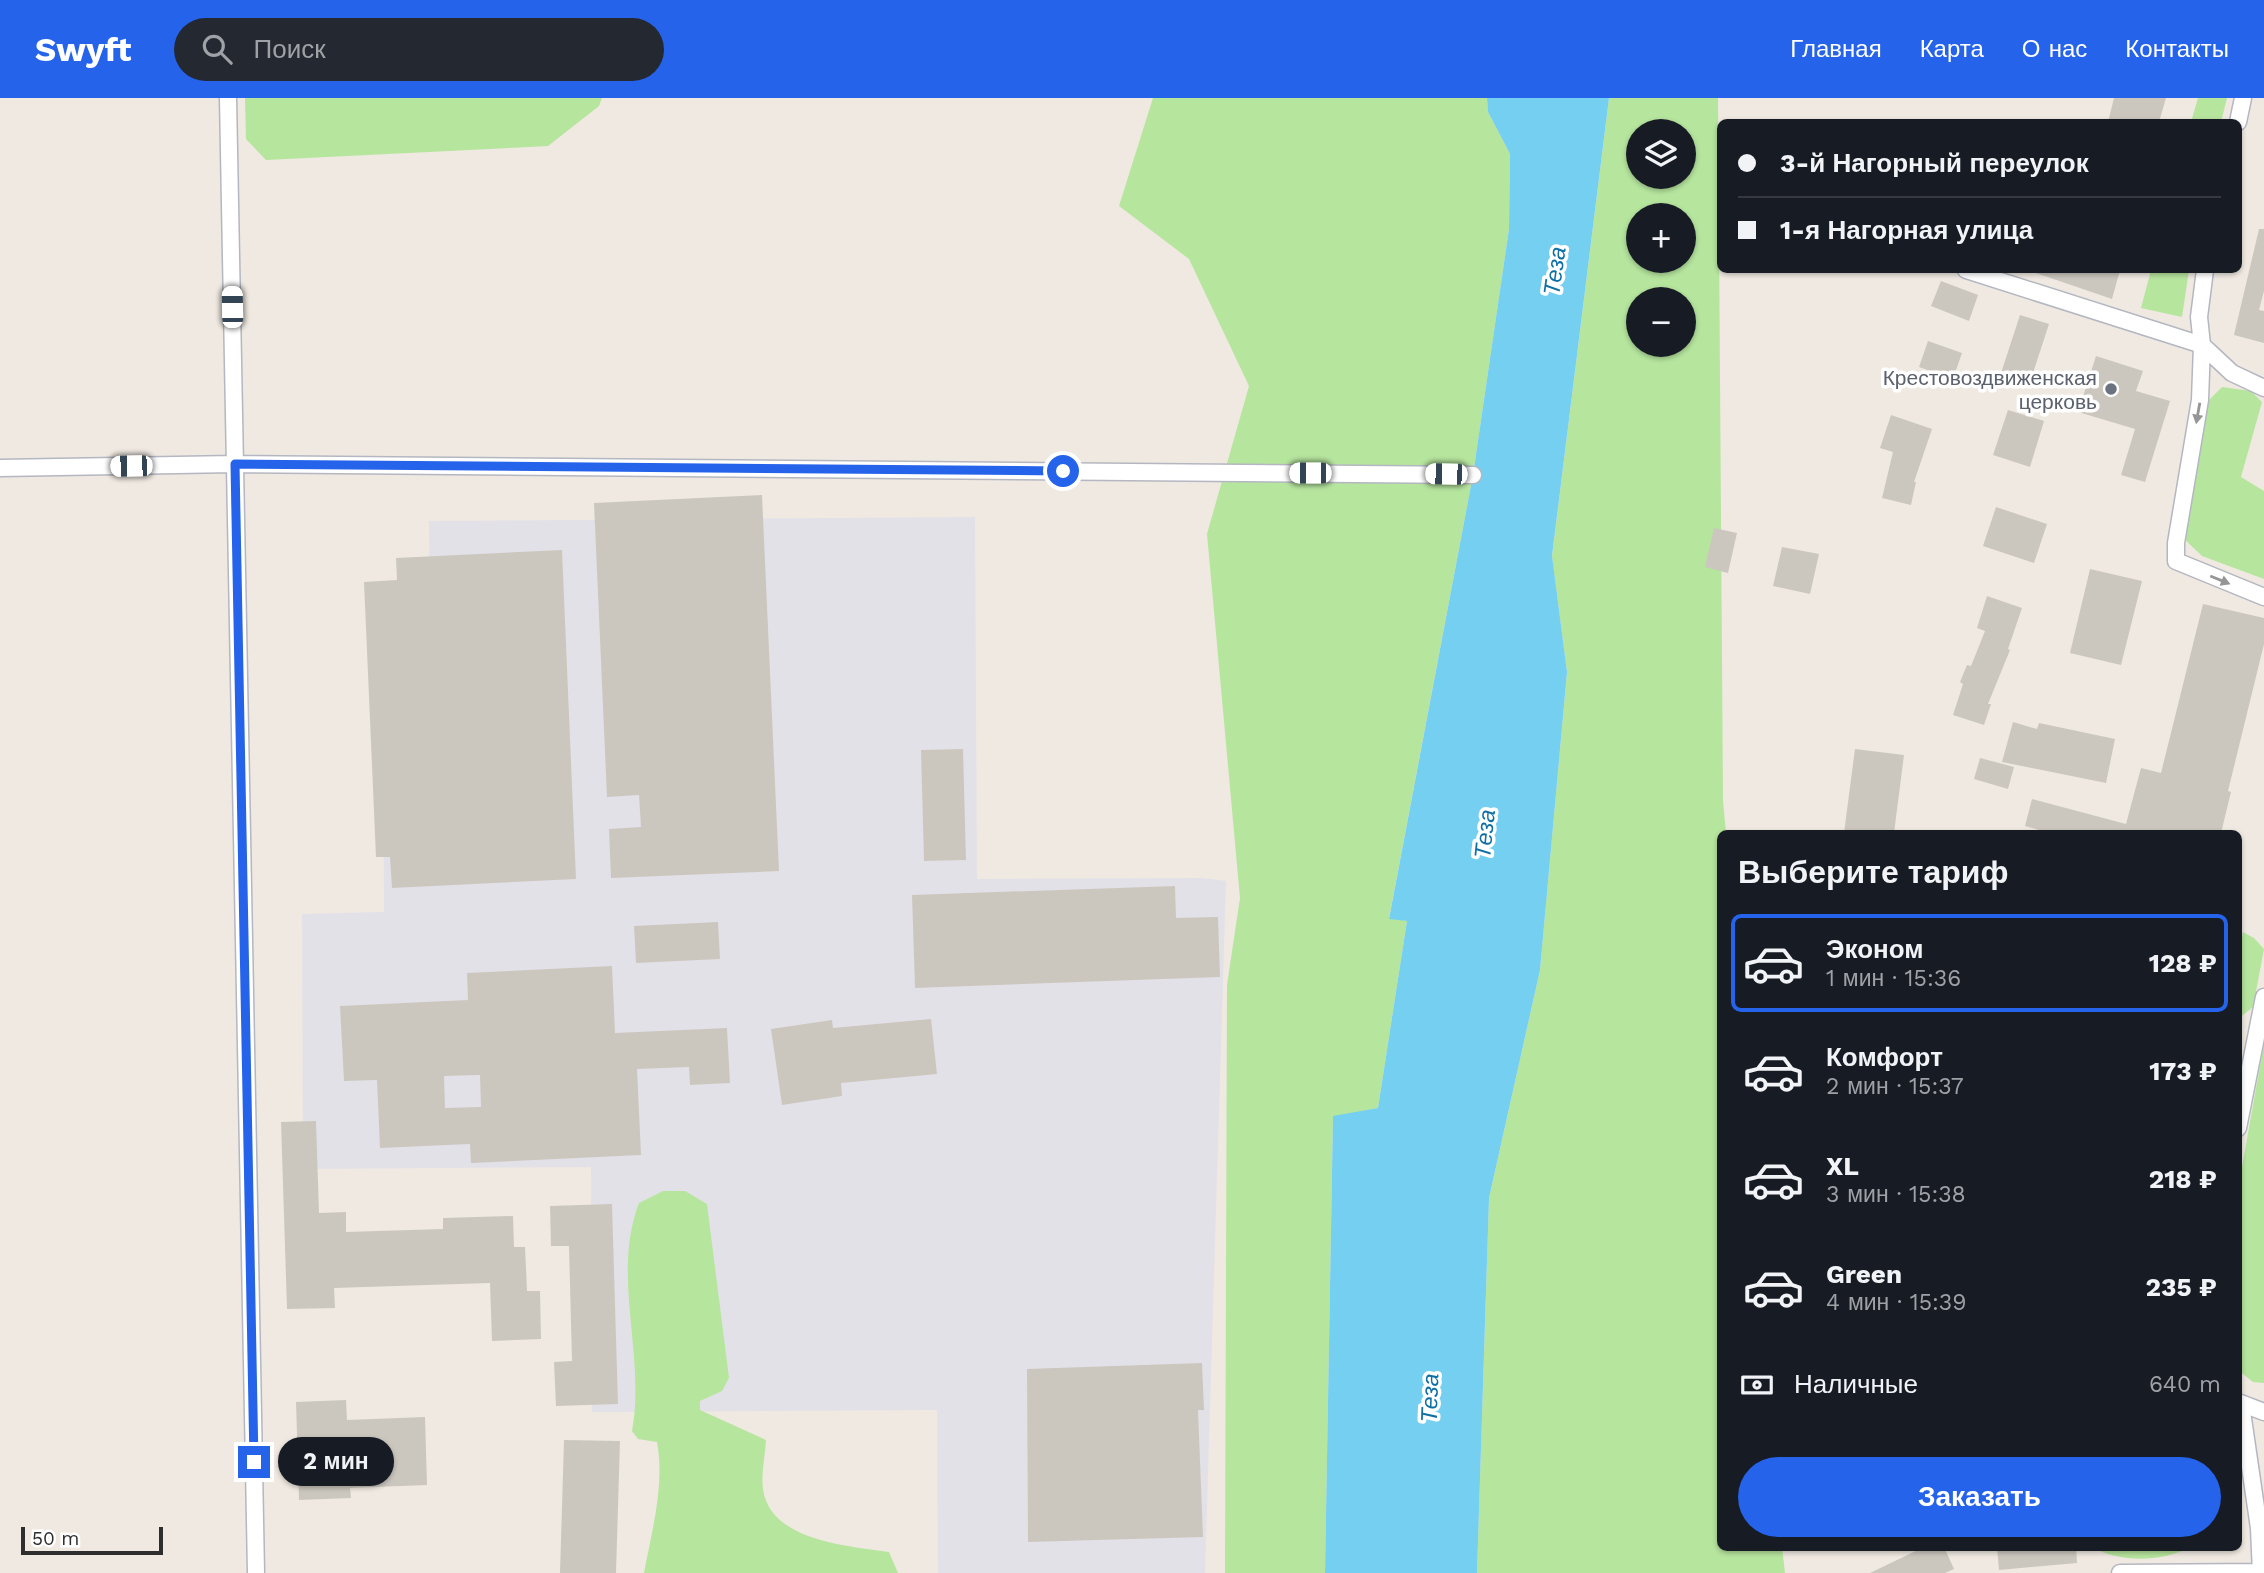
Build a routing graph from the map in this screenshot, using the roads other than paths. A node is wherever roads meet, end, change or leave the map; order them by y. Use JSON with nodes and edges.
{"nodes":[{"id":1,"x":228,"y":98,"type":"edge"},
{"id":2,"x":2243,"y":98,"type":"edge"},
{"id":3,"x":2239,"y":119,"type":"edge"},
{"id":4,"x":1974,"y":273,"type":"edge"},
{"id":5,"x":2205,"y":273,"type":"edge"},
{"id":6,"x":2202,"y":345,"type":"junction"},
{"id":7,"x":2264,"y":388,"type":"edge"},
{"id":8,"x":235,"y":464,"type":"junction"},
{"id":9,"x":0,"y":468,"type":"edge"},
{"id":10,"x":1473,"y":475,"type":"dead end"},
{"id":11,"x":2264,"y":597,"type":"edge"},
{"id":12,"x":2264,"y":998,"type":"edge"},
{"id":13,"x":2242,"y":1108,"type":"edge"},
{"id":14,"x":2242,"y":1405,"type":"edge"},
{"id":15,"x":2264,"y":1412,"type":"edge"},
{"id":16,"x":2242,"y":1417,"type":"edge"},
{"id":17,"x":257,"y":1573,"type":"edge"},
{"id":18,"x":2120,"y":1573,"type":"edge"},
{"id":19,"x":2261,"y":1573,"type":"edge"}],
"edges":[{"from":1,"to":8,"type":"street"},
{"from":2,"to":3,"type":"street"},
{"from":4,"to":6,"type":"street"},
{"from":5,"to":6,"type":"street"},
{"from":6,"to":7,"type":"street"},
{"from":6,"to":11,"type":"street","one_way":true},
{"from":8,"to":9,"type":"street"},
{"from":8,"to":10,"type":"street"},
{"from":8,"to":17,"type":"street"},
{"from":12,"to":13,"type":"street"},
{"from":14,"to":15,"type":"street"},
{"from":16,"to":19,"type":"street"},
{"from":18,"to":19,"type":"street"}]}
